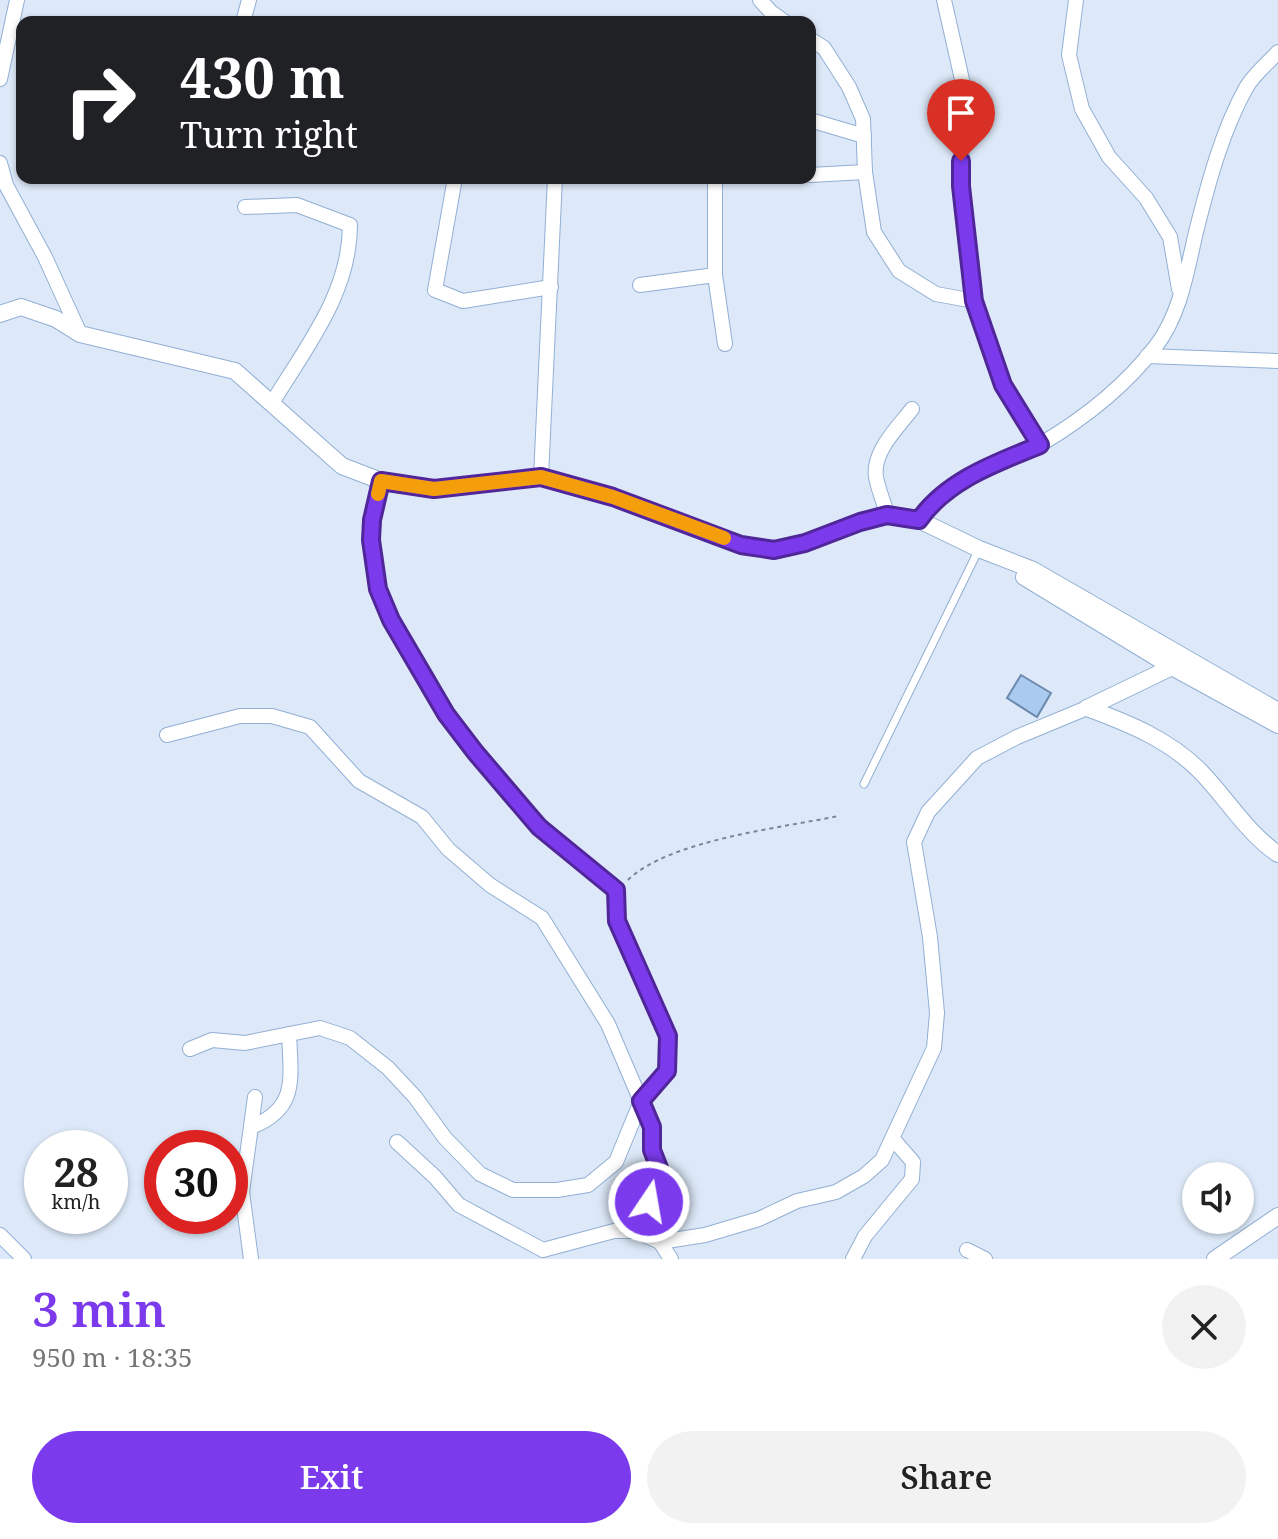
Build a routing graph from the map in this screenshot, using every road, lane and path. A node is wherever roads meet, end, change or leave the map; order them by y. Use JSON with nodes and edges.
{"nodes":[{"id":1,"x":17,"y":0,"type":"edge"},
{"id":2,"x":760,"y":0,"type":"edge"},
{"id":3,"x":944,"y":0,"type":"edge"},
{"id":4,"x":1076,"y":0,"type":"edge"},
{"id":5,"x":777,"y":16,"type":"edge"},
{"id":6,"x":816,"y":43,"type":"edge"},
{"id":7,"x":1278,"y":52,"type":"edge"},
{"id":8,"x":0,"y":79,"type":"edge"},
{"id":9,"x":816,"y":122,"type":"edge"},
{"id":10,"x":864,"y":136,"type":"junction"},
{"id":11,"x":0,"y":163,"type":"edge"},
{"id":12,"x":865,"y":172,"type":"junction"},
{"id":13,"x":816,"y":175,"type":"edge"},
{"id":14,"x":3,"y":182,"type":"edge"},
{"id":15,"x":454,"y":184,"type":"edge"},
{"id":16,"x":554,"y":184,"type":"edge"},
{"id":17,"x":715,"y":184,"type":"edge"},
{"id":18,"x":245,"y":207,"type":"dead end"},
{"id":19,"x":715,"y":275,"type":"junction"},
{"id":20,"x":640,"y":285,"type":"dead end"},
{"id":21,"x":551,"y":287,"type":"junction"},
{"id":22,"x":1181,"y":297,"type":"junction"},
{"id":23,"x":974,"y":301,"type":"junction"},
{"id":24,"x":0,"y":314,"type":"edge"},
{"id":25,"x":80,"y":334,"type":"junction"},
{"id":26,"x":725,"y":344,"type":"dead end"},
{"id":27,"x":1147,"y":356,"type":"junction"},
{"id":28,"x":1278,"y":361,"type":"edge"},
{"id":29,"x":272,"y":403,"type":"junction"},
{"id":30,"x":912,"y":409,"type":"dead end"},
{"id":31,"x":1040,"y":445,"type":"junction"},
{"id":32,"x":541,"y":477,"type":"junction"},
{"id":33,"x":381,"y":481,"type":"junction"},
{"id":34,"x":887,"y":515,"type":"junction"},
{"id":35,"x":919,"y":520,"type":"junction"},
{"id":36,"x":979,"y":549,"type":"junction"},
{"id":37,"x":1003,"y":559,"type":"junction"},
{"id":38,"x":1172,"y":667,"type":"junction"},
{"id":39,"x":1087,"y":708,"type":"junction"},
{"id":40,"x":1278,"y":711,"type":"edge"},
{"id":41,"x":1278,"y":725,"type":"edge"},
{"id":42,"x":167,"y":735,"type":"dead end"},
{"id":43,"x":864,"y":784,"type":"dead end"},
{"id":44,"x":838,"y":816,"type":"dead end"},
{"id":45,"x":1278,"y":854,"type":"edge"},
{"id":46,"x":616,"y":890,"type":"junction"},
{"id":47,"x":289,"y":1034,"type":"junction"},
{"id":48,"x":190,"y":1049,"type":"dead end"},
{"id":49,"x":255,"y":1097,"type":"dead end"},
{"id":50,"x":641,"y":1101,"type":"junction"},
{"id":51,"x":251,"y":1127,"type":"junction"},
{"id":52,"x":893,"y":1139,"type":"junction"},
{"id":53,"x":397,"y":1142,"type":"dead end"},
{"id":54,"x":1278,"y":1216,"type":"edge"},
{"id":55,"x":635,"y":1231,"type":"junction"},
{"id":56,"x":0,"y":1235,"type":"edge"},
{"id":57,"x":660,"y":1242,"type":"junction"},
{"id":58,"x":967,"y":1250,"type":"dead end"},
{"id":59,"x":533,"y":1253,"type":"edge"},
{"id":60,"x":24,"y":1259,"type":"edge"},
{"id":61,"x":251,"y":1259,"type":"edge"},
{"id":62,"x":671,"y":1259,"type":"edge"},
{"id":63,"x":853,"y":1259,"type":"edge"},
{"id":64,"x":985,"y":1259,"type":"edge"},
{"id":65,"x":1215,"y":1259,"type":"edge"}],
"edges":[{"from":1,"to":8,"type":"street"},
{"from":2,"to":5,"type":"street"},
{"from":3,"to":23,"type":"street"},
{"from":4,"to":22,"type":"street"},
{"from":6,"to":10,"type":"street"},
{"from":7,"to":22,"type":"street"},
{"from":9,"to":10,"type":"street"},
{"from":10,"to":12,"type":"street"},
{"from":11,"to":14,"type":"street"},
{"from":12,"to":13,"type":"street"},
{"from":12,"to":23,"type":"street"},
{"from":14,"to":25,"type":"street"},
{"from":15,"to":21,"type":"street"},
{"from":16,"to":21,"type":"street"},
{"from":17,"to":19,"type":"street"},
{"from":18,"to":29,"type":"street"},
{"from":19,"to":20,"type":"street"},
{"from":19,"to":26,"type":"street"},
{"from":21,"to":32,"type":"street"},
{"from":22,"to":27,"type":"street"},
{"from":23,"to":31,"type":"street"},
{"from":24,"to":25,"type":"street"},
{"from":25,"to":29,"type":"street"},
{"from":27,"to":28,"type":"street"},
{"from":27,"to":31,"type":"street"},
{"from":29,"to":33,"type":"street"},
{"from":30,"to":34,"type":"street"},
{"from":31,"to":35,"type":"street"},
{"from":32,"to":33,"type":"street"},
{"from":32,"to":34,"type":"street"},
{"from":33,"to":46,"type":"street"},
{"from":34,"to":35,"type":"street"},
{"from":35,"to":36,"type":"street"},
{"from":36,"to":37,"type":"street"},
{"from":36,"to":43,"type":"lane"},
{"from":37,"to":38,"type":"street"},
{"from":37,"to":40,"type":"street"},
{"from":38,"to":39,"type":"street"},
{"from":38,"to":41,"type":"street"},
{"from":39,"to":45,"type":"street"},
{"from":39,"to":52,"type":"street"},
{"from":42,"to":50,"type":"street"},
{"from":44,"to":46,"type":"path"},
{"from":46,"to":50,"type":"street"},
{"from":47,"to":48,"type":"street"},
{"from":47,"to":50,"type":"street"},
{"from":47,"to":51,"type":"street"},
{"from":49,"to":51,"type":"street"},
{"from":50,"to":55,"type":"street"},
{"from":51,"to":61,"type":"street"},
{"from":52,"to":57,"type":"street"},
{"from":52,"to":63,"type":"street"},
{"from":53,"to":59,"type":"street"},
{"from":54,"to":65,"type":"street"},
{"from":55,"to":57,"type":"street"},
{"from":55,"to":59,"type":"street"},
{"from":56,"to":60,"type":"street"},
{"from":57,"to":62,"type":"street"},
{"from":58,"to":64,"type":"street"}]}
